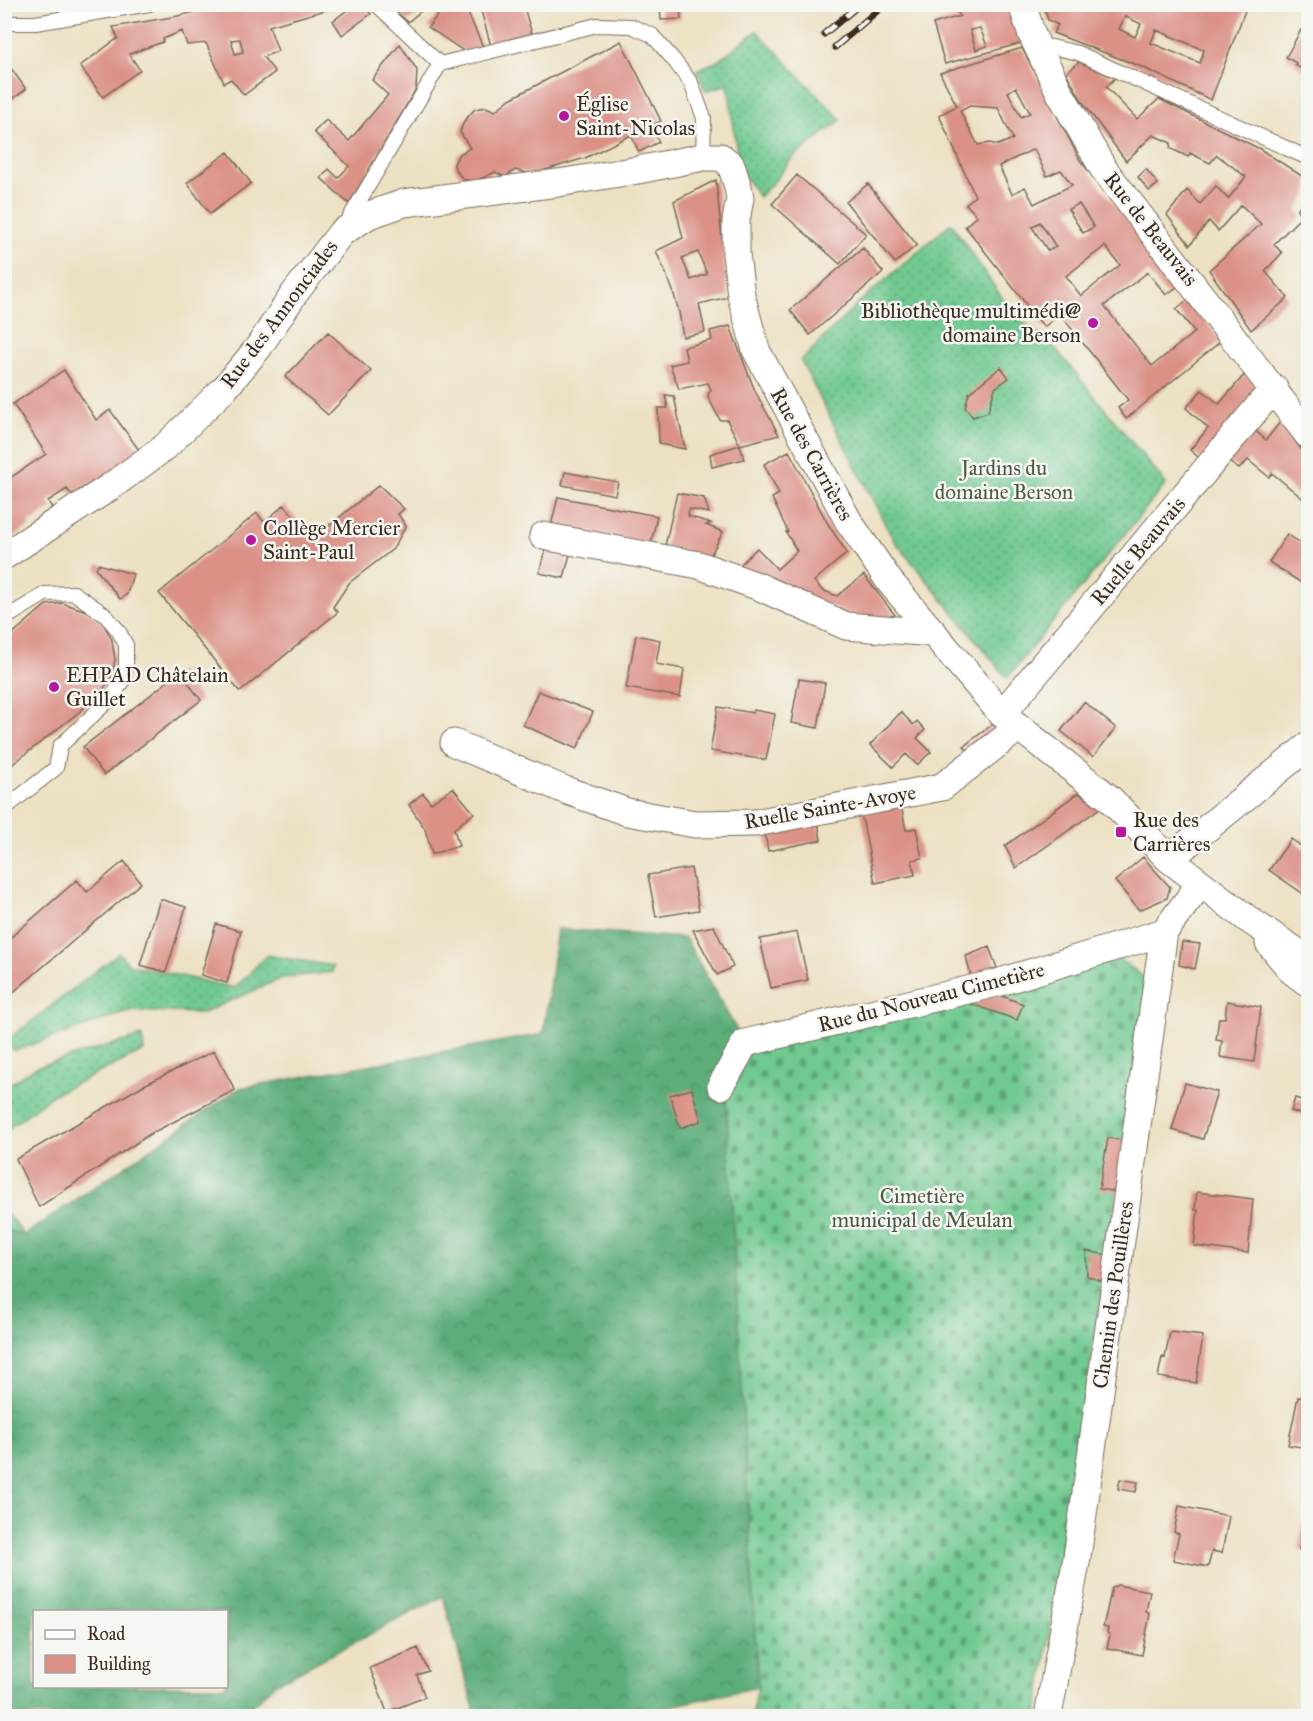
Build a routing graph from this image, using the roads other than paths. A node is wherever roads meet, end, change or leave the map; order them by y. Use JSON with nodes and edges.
{"nodes":[{"id":1,"x":149,"y":4,"type":"edge"},
{"id":2,"x":376,"y":4,"type":"edge"},
{"id":3,"x":1022,"y":4,"type":"edge"},
{"id":4,"x":4,"y":22,"type":"edge"},
{"id":5,"x":1038,"y":47,"type":"junction"},
{"id":6,"x":440,"y":64,"type":"junction"},
{"id":7,"x":1308,"y":156,"type":"edge"},
{"id":8,"x":712,"y":157,"type":"junction"},
{"id":9,"x":341,"y":233,"type":"junction"},
{"id":10,"x":1274,"y":388,"type":"junction"},
{"id":11,"x":1308,"y":435,"type":"edge"},
{"id":12,"x":543,"y":536,"type":"dead end"},
{"id":13,"x":4,"y":556,"type":"edge"},
{"id":14,"x":4,"y":619,"type":"edge"},
{"id":15,"x":934,"y":633,"type":"junction"},
{"id":16,"x":1010,"y":721,"type":"junction"},
{"id":17,"x":454,"y":743,"type":"dead end"},
{"id":18,"x":1308,"y":746,"type":"edge"},
{"id":19,"x":4,"y":809,"type":"edge"},
{"id":20,"x":1169,"y":859,"type":"junction"},
{"id":21,"x":1200,"y":884,"type":"junction"},
{"id":22,"x":1249,"y":920,"type":"junction"},
{"id":23,"x":1164,"y":932,"type":"junction"},
{"id":24,"x":1308,"y":959,"type":"edge"},
{"id":25,"x":1308,"y":983,"type":"edge"},
{"id":26,"x":721,"y":1086,"type":"dead end"},
{"id":27,"x":1048,"y":1716,"type":"edge"}],
"edges":[{"from":1,"to":4,"type":"lane"},
{"from":2,"to":6,"type":"lane"},
{"from":3,"to":5,"type":"street","name":"Rue de Beauvais"},
{"from":5,"to":7,"type":"lane"},
{"from":5,"to":10,"type":"street","name":"Rue de Beauvais"},
{"from":6,"to":8,"type":"lane"},
{"from":6,"to":9,"type":"lane","name":"Rue des Annonciades"},
{"from":8,"to":9,"type":"street"},
{"from":8,"to":15,"type":"street","name":"Rue des Carrières"},
{"from":9,"to":13,"type":"street","name":"Rue des Annonciades"},
{"from":10,"to":11,"type":"street","name":"Rue de Beauvais"},
{"from":10,"to":16,"type":"street","name":"Ruelle Beauvais"},
{"from":12,"to":15,"type":"street"},
{"from":14,"to":19,"type":"lane"},
{"from":15,"to":16,"type":"street","name":"Rue des Carrières"},
{"from":16,"to":17,"type":"street","name":"Ruelle Sainte-Avoye"},
{"from":16,"to":20,"type":"street","name":"Rue des Carrières"},
{"from":18,"to":20,"type":"street"},
{"from":20,"to":21,"type":"street","name":"Rue des Carrières"},
{"from":21,"to":22,"type":"street","name":"Rue des Carrières"},
{"from":21,"to":23,"type":"street","name":"Chemin des Pouillères"},
{"from":22,"to":24,"type":"street","name":"Rue des Carrières"},
{"from":22,"to":25,"type":"street"},
{"from":23,"to":26,"type":"street","name":"Rue du Nouveau Cimetière"},
{"from":23,"to":27,"type":"street","name":"Chemin des Pouillères"}]}
